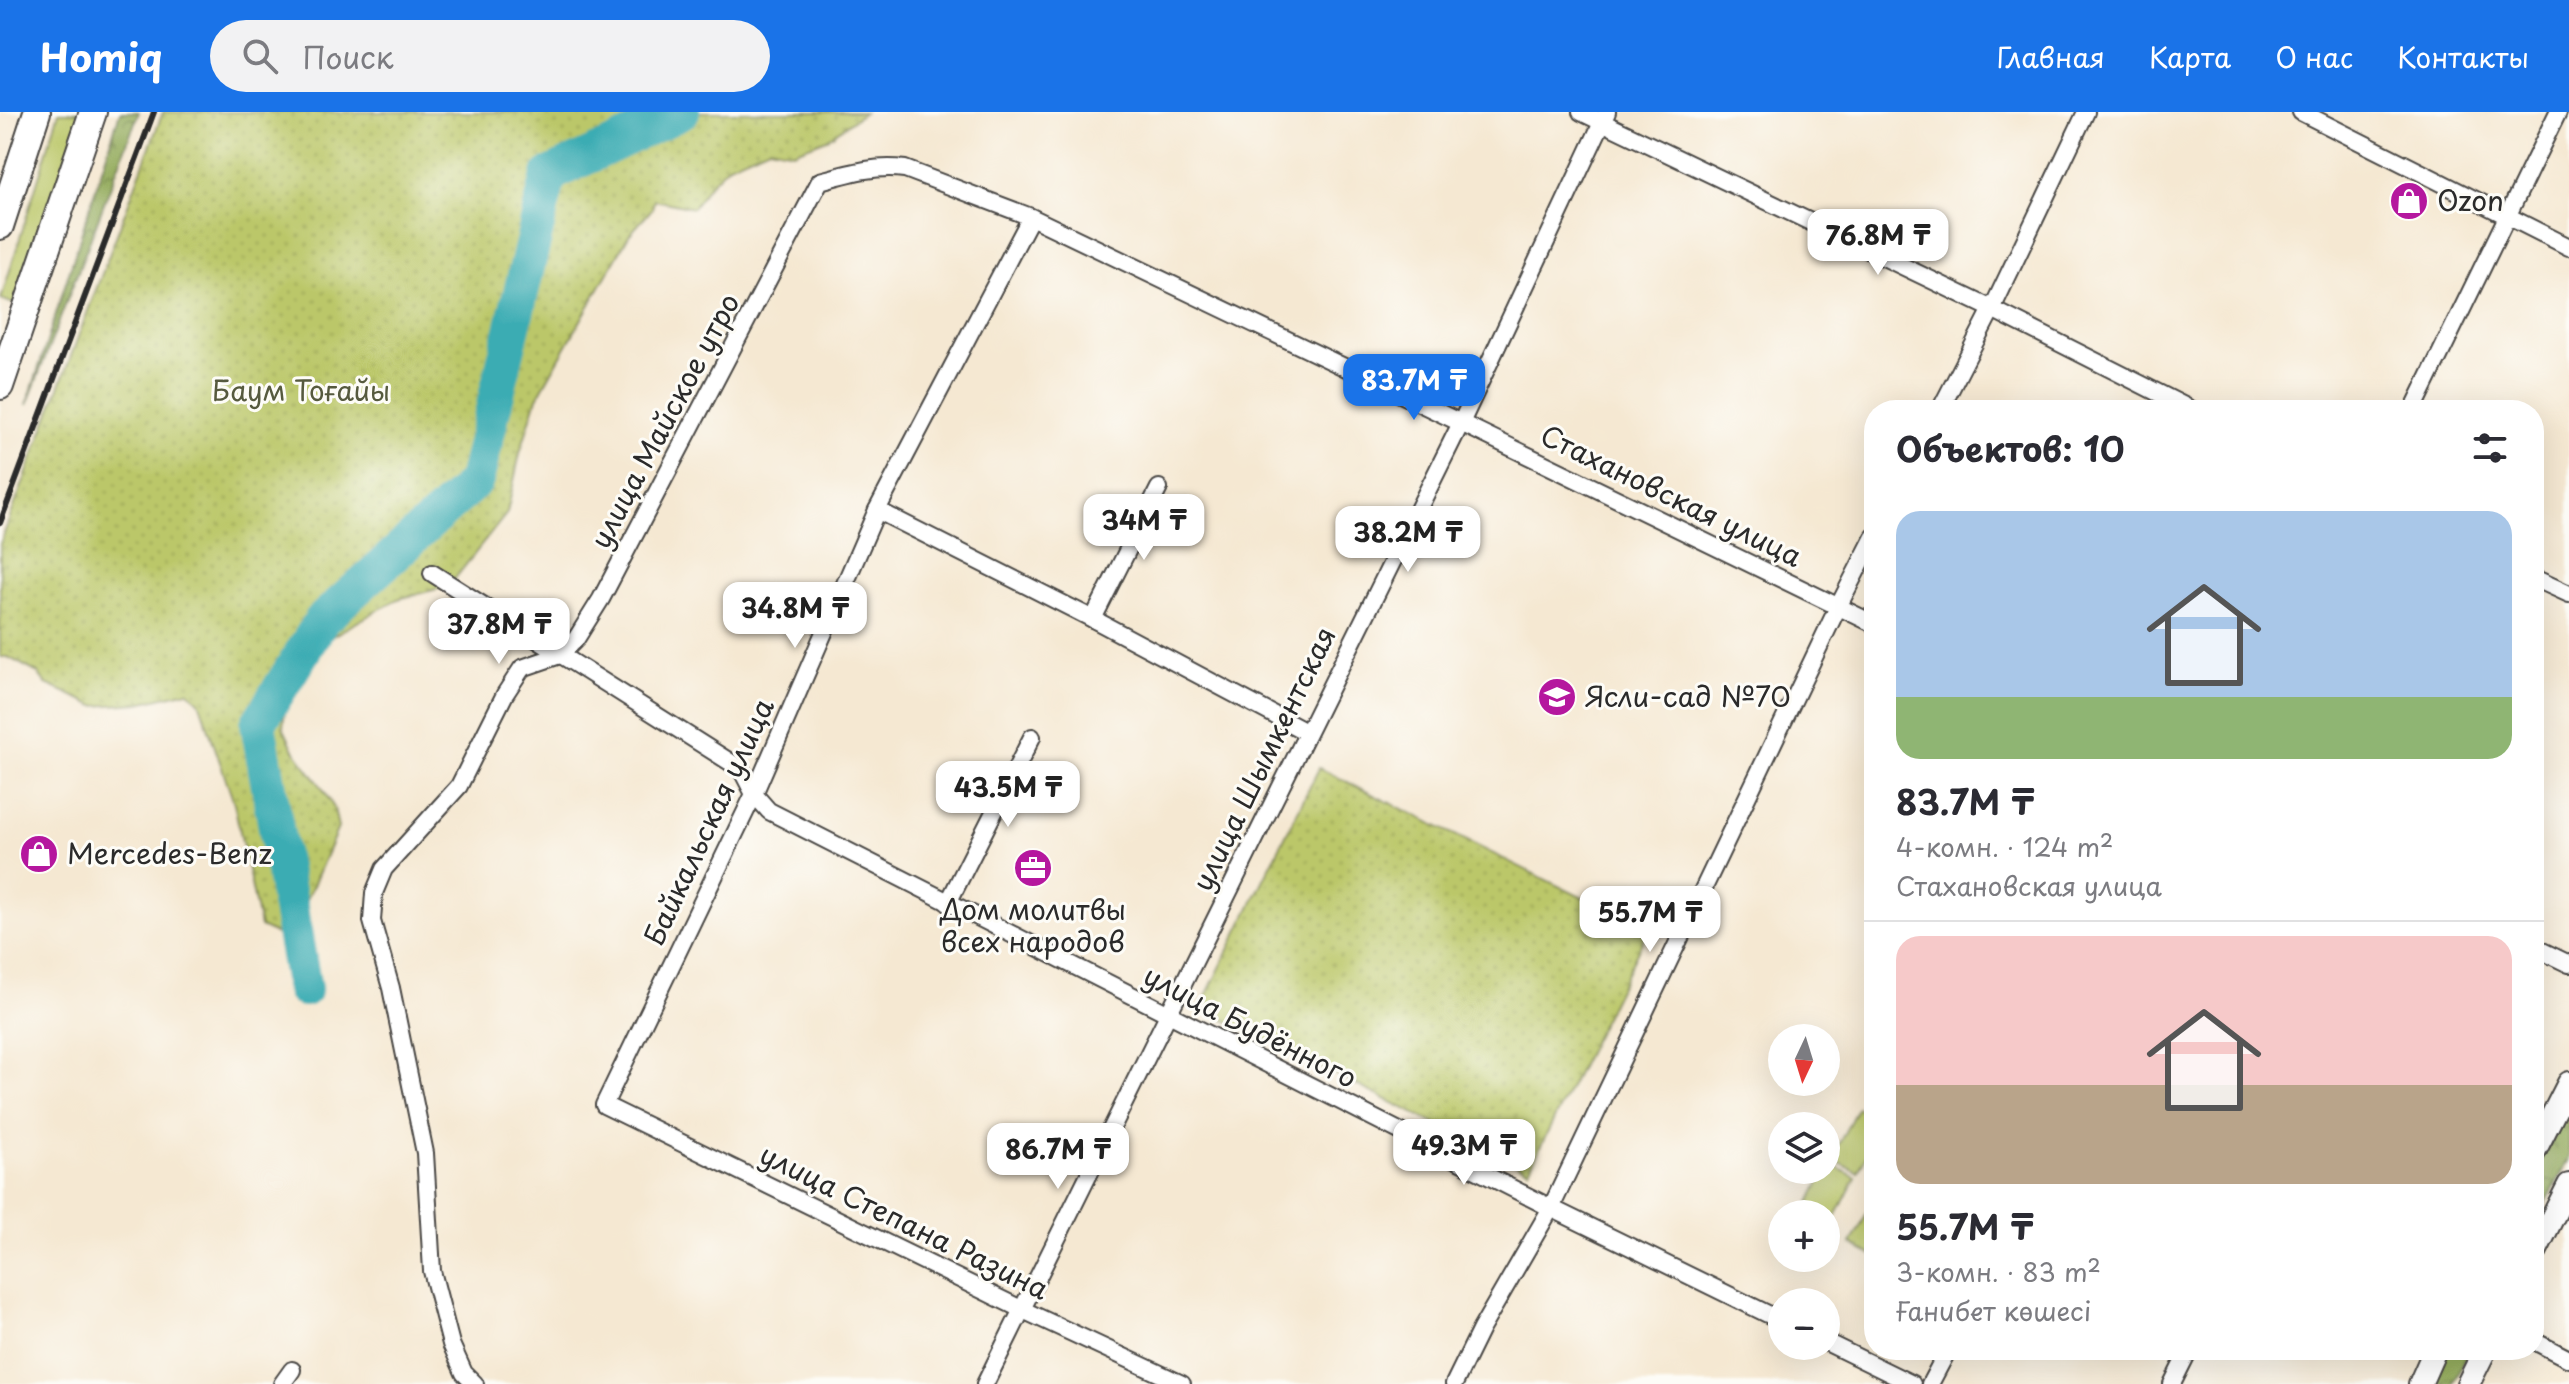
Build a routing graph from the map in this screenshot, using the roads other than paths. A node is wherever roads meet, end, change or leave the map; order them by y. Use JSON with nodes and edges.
{"nodes":[{"id":1,"x":37,"y":112,"type":"edge"},
{"id":2,"x":93,"y":112,"type":"edge"},
{"id":3,"x":1581,"y":112,"type":"edge"},
{"id":4,"x":2086,"y":112,"type":"edge"},
{"id":5,"x":2301,"y":112,"type":"edge"},
{"id":6,"x":2558,"y":112,"type":"edge"},
{"id":7,"x":1604,"y":117,"type":"edge"},
{"id":8,"x":966,"y":192,"type":"joint"},
{"id":9,"x":2508,"y":216,"type":"junction"},
{"id":10,"x":1031,"y":217,"type":"junction"},
{"id":11,"x":0,"y":226,"type":"edge"},
{"id":12,"x":2569,"y":247,"type":"edge"},
{"id":13,"x":1992,"y":309,"type":"junction"},
{"id":14,"x":0,"y":386,"type":"edge"},
{"id":15,"x":1945,"y":400,"type":"edge"},
{"id":16,"x":2172,"y":400,"type":"edge"},
{"id":17,"x":2418,"y":400,"type":"edge"},
{"id":18,"x":1461,"y":423,"type":"junction"},
{"id":19,"x":1159,"y":488,"type":"dead end"},
{"id":20,"x":877,"y":510,"type":"junction"},
{"id":21,"x":1864,"y":556,"type":"edge"},
{"id":22,"x":432,"y":573,"type":"dead end"},
{"id":23,"x":2544,"y":583,"type":"edge"},
{"id":24,"x":2569,"y":594,"type":"edge"},
{"id":25,"x":1838,"y":607,"type":"junction"},
{"id":26,"x":1093,"y":619,"type":"junction"},
{"id":27,"x":1864,"y":619,"type":"edge"},
{"id":28,"x":560,"y":655,"type":"junction"},
{"id":29,"x":1306,"y":732,"type":"junction"},
{"id":30,"x":1032,"y":737,"type":"dead end"},
{"id":31,"x":754,"y":794,"type":"junction"},
{"id":32,"x":948,"y":903,"type":"junction"},
{"id":33,"x":2544,"y":952,"type":"edge"},
{"id":34,"x":2569,"y":964,"type":"edge"},
{"id":35,"x":1166,"y":1014,"type":"junction"},
{"id":36,"x":2569,"y":1083,"type":"edge"},
{"id":37,"x":604,"y":1105,"type":"joint"},
{"id":38,"x":2544,"y":1132,"type":"edge"},
{"id":39,"x":2569,"y":1185,"type":"edge"},
{"id":40,"x":1551,"y":1208,"type":"junction"},
{"id":41,"x":2544,"y":1234,"type":"edge"},
{"id":42,"x":1023,"y":1310,"type":"junction"},
{"id":43,"x":1768,"y":1314,"type":"edge"},
{"id":44,"x":2544,"y":1346,"type":"edge"},
{"id":45,"x":1840,"y":1349,"type":"edge"},
{"id":46,"x":2569,"y":1359,"type":"edge"},
{"id":47,"x":1943,"y":1360,"type":"edge"},
{"id":48,"x":2184,"y":1360,"type":"edge"},
{"id":49,"x":2431,"y":1360,"type":"edge"},
{"id":50,"x":2480,"y":1360,"type":"edge"},
{"id":51,"x":469,"y":1378,"type":"edge"},
{"id":52,"x":985,"y":1384,"type":"edge"},
{"id":53,"x":1182,"y":1384,"type":"edge"},
{"id":54,"x":1454,"y":1384,"type":"edge"},
{"id":55,"x":1912,"y":1384,"type":"edge"},
{"id":56,"x":1930,"y":1384,"type":"edge"},
{"id":57,"x":2172,"y":1384,"type":"edge"},
{"id":58,"x":2420,"y":1384,"type":"edge"},
{"id":59,"x":2468,"y":1384,"type":"edge"}],
"edges":[{"from":1,"to":11,"type":"main road"},
{"from":2,"to":14,"type":"main road"},
{"from":3,"to":7,"type":"street"},
{"from":4,"to":13,"type":"street"},
{"from":5,"to":9,"type":"street"},
{"from":6,"to":9,"type":"street"},
{"from":7,"to":13,"type":"street"},
{"from":7,"to":18,"type":"street","name":"улица Шымкентская"},
{"from":8,"to":10,"type":"street","name":"Стахановская улица"},
{"from":8,"to":28,"type":"street","name":"улица Майское утро"},
{"from":9,"to":12,"type":"street"},
{"from":9,"to":17,"type":"street"},
{"from":10,"to":18,"type":"street","name":"Стахановская улица"},
{"from":10,"to":20,"type":"street","name":"Байкальская улица"},
{"from":13,"to":15,"type":"street"},
{"from":13,"to":16,"type":"street"},
{"from":18,"to":25,"type":"street","name":"Стахановская улица"},
{"from":18,"to":29,"type":"street","name":"улица Шымкентская"},
{"from":19,"to":26,"type":"street"},
{"from":20,"to":26,"type":"street"},
{"from":20,"to":31,"type":"street","name":"Байкальская улица"},
{"from":21,"to":25,"type":"street"},
{"from":22,"to":28,"type":"street","name":"улица Будённого"},
{"from":23,"to":24,"type":"street"},
{"from":25,"to":27,"type":"street","name":"Стахановская улица"},
{"from":25,"to":40,"type":"street"},
{"from":26,"to":29,"type":"street"},
{"from":28,"to":31,"type":"street","name":"улица Будённого"},
{"from":28,"to":51,"type":"street"},
{"from":29,"to":35,"type":"street","name":"улица Шымкентская"},
{"from":30,"to":32,"type":"street"},
{"from":31,"to":32,"type":"street","name":"улица Будённого"},
{"from":31,"to":37,"type":"street","name":"Байкальская улица"},
{"from":32,"to":35,"type":"street","name":"улица Будённого"},
{"from":33,"to":34,"type":"street"},
{"from":35,"to":40,"type":"street","name":"улица Будённого"},
{"from":35,"to":42,"type":"street","name":"улица Шымкентская"},
{"from":36,"to":38,"type":"street"},
{"from":37,"to":42,"type":"street","name":"улица Степана Разина"},
{"from":39,"to":41,"type":"street"},
{"from":40,"to":43,"type":"street","name":"улица Будённого"},
{"from":40,"to":54,"type":"street"},
{"from":42,"to":52,"type":"street","name":"улица Шымкентская"},
{"from":42,"to":53,"type":"street","name":"улица Степана Разина"},
{"from":44,"to":46,"type":"street"},
{"from":45,"to":55,"type":"street"},
{"from":47,"to":56,"type":"street"},
{"from":48,"to":57,"type":"street"},
{"from":49,"to":58,"type":"street"},
{"from":50,"to":59,"type":"street"}]}
